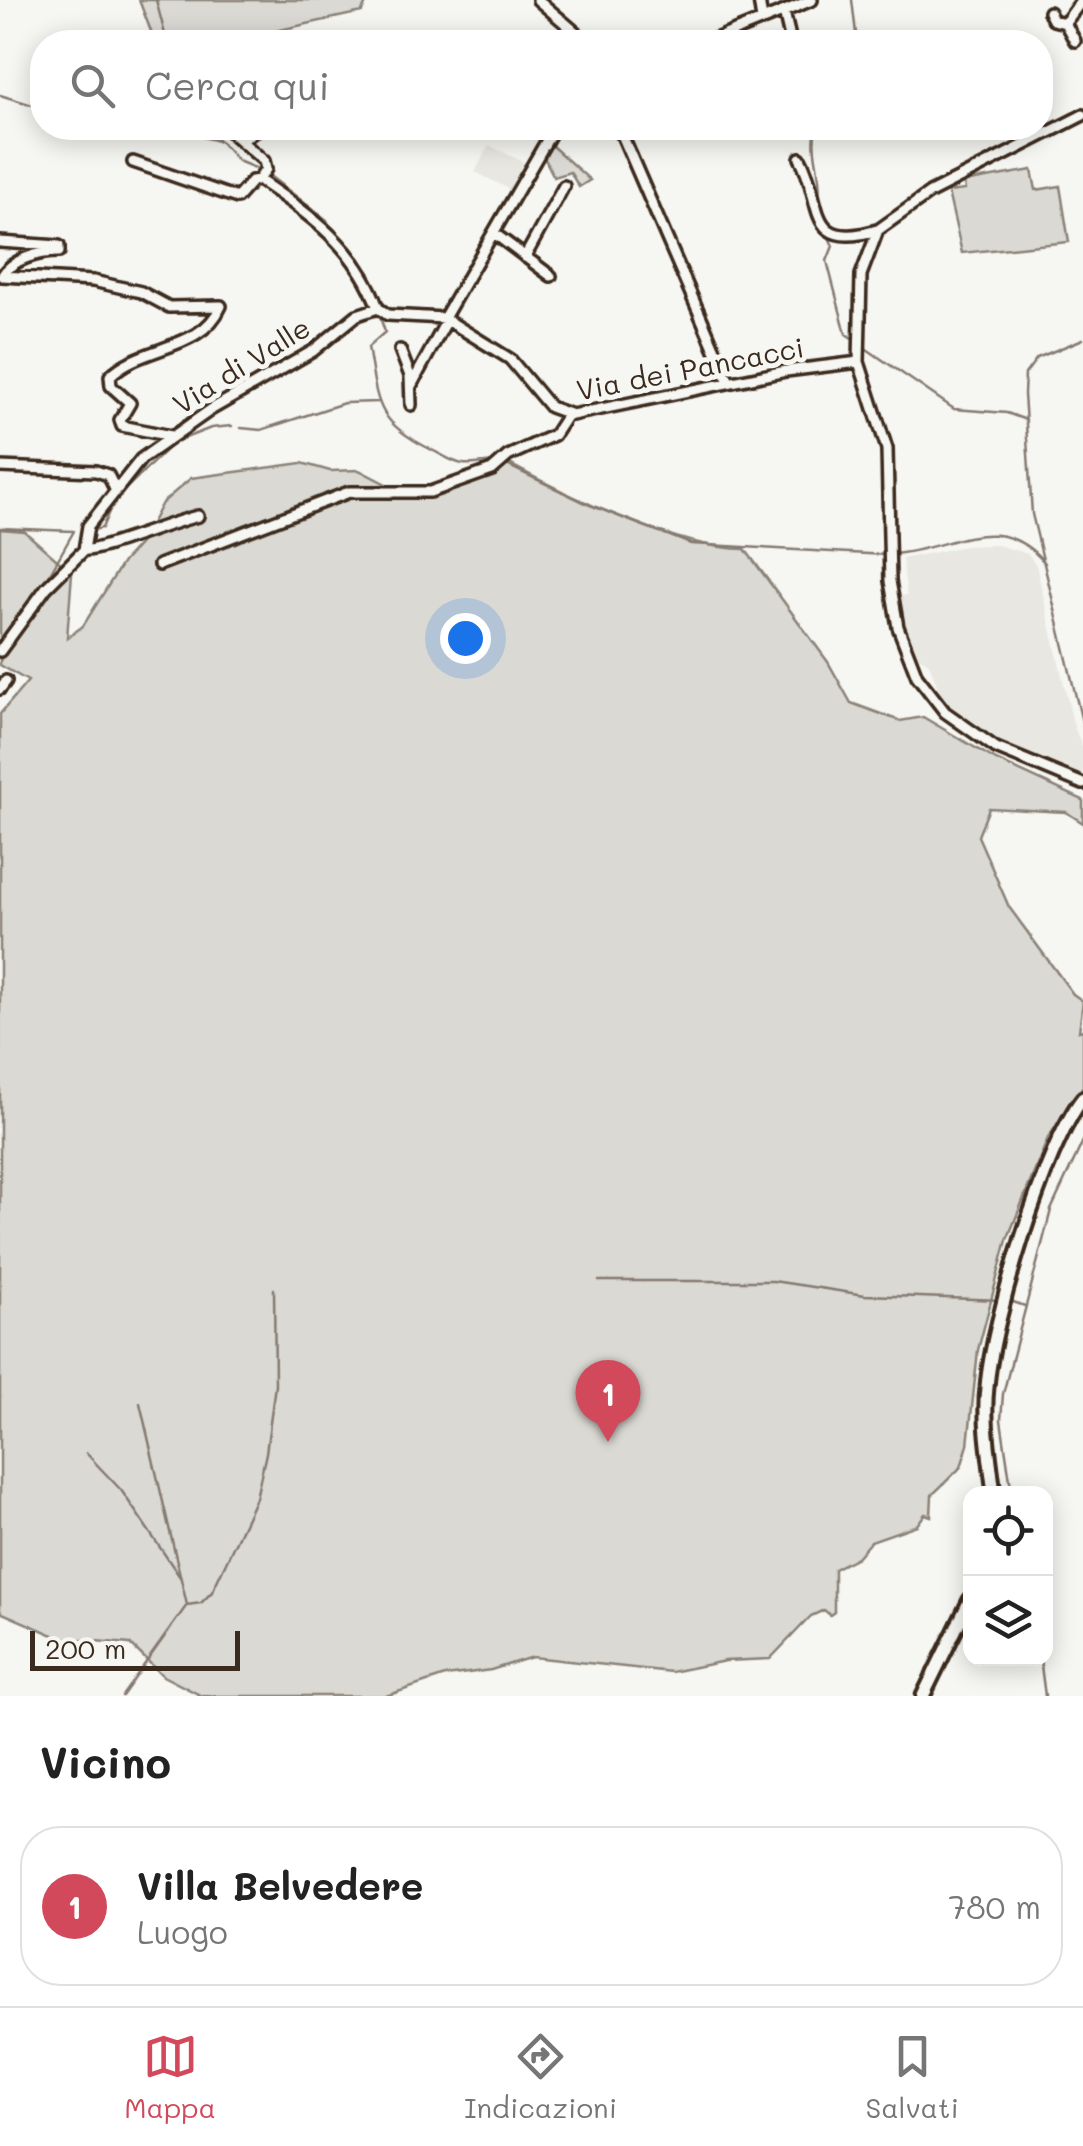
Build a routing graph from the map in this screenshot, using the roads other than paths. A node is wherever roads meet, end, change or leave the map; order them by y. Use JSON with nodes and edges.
{"nodes":[{"id":1,"x":538,"y":0,"type":"edge"},
{"id":2,"x":759,"y":0,"type":"edge"},
{"id":3,"x":812,"y":0,"type":"edge"},
{"id":4,"x":1082,"y":0,"type":"edge"},
{"id":5,"x":784,"y":12,"type":"junction"},
{"id":6,"x":1049,"y":12,"type":"dead end"},
{"id":7,"x":762,"y":20,"type":"junction"},
{"id":8,"x":1065,"y":22,"type":"junction"},
{"id":9,"x":573,"y":30,"type":"edge"},
{"id":10,"x":737,"y":30,"type":"edge"},
{"id":11,"x":788,"y":30,"type":"edge"},
{"id":12,"x":1076,"y":41,"type":"dead end"},
{"id":13,"x":1083,"y":115,"type":"edge"},
{"id":14,"x":1053,"y":130,"type":"edge"},
{"id":15,"x":242,"y":140,"type":"edge"},
{"id":16,"x":547,"y":140,"type":"edge"},
{"id":17,"x":624,"y":140,"type":"edge"},
{"id":18,"x":1033,"y":140,"type":"edge"},
{"id":19,"x":800,"y":158,"type":"dead end"},
{"id":20,"x":133,"y":162,"type":"dead end"},
{"id":21,"x":262,"y":175,"type":"junction"},
{"id":22,"x":564,"y":186,"type":"dead end"},
{"id":23,"x":878,"y":230,"type":"junction"},
{"id":24,"x":495,"y":234,"type":"junction"},
{"id":25,"x":0,"y":242,"type":"edge"},
{"id":26,"x":525,"y":257,"type":"junction"},
{"id":27,"x":551,"y":276,"type":"dead end"},
{"id":28,"x":2,"y":279,"type":"edge"},
{"id":29,"x":375,"y":309,"type":"junction"},
{"id":30,"x":446,"y":319,"type":"junction"},
{"id":31,"x":400,"y":350,"type":"dead end"},
{"id":32,"x":859,"y":362,"type":"junction"},
{"id":33,"x":730,"y":382,"type":"junction"},
{"id":34,"x":411,"y":386,"type":"junction"},
{"id":35,"x":411,"y":404,"type":"dead end"},
{"id":36,"x":566,"y":415,"type":"junction"},
{"id":37,"x":171,"y":436,"type":"junction"},
{"id":38,"x":0,"y":467,"type":"edge"},
{"id":39,"x":114,"y":488,"type":"junction"},
{"id":40,"x":198,"y":516,"type":"dead end"},
{"id":41,"x":84,"y":550,"type":"junction"},
{"id":42,"x":159,"y":565,"type":"dead end"},
{"id":43,"x":0,"y":651,"type":"edge"},
{"id":44,"x":1083,"y":784,"type":"edge"},
{"id":45,"x":1083,"y":1098,"type":"edge"},
{"id":46,"x":993,"y":1486,"type":"edge"},
{"id":47,"x":963,"y":1614,"type":"edge"},
{"id":48,"x":923,"y":1696,"type":"edge"}],
"edges":[{"from":1,"to":9,"type":"street"},
{"from":2,"to":7,"type":"street"},
{"from":3,"to":5,"type":"street"},
{"from":4,"to":8,"type":"street"},
{"from":5,"to":7,"type":"street"},
{"from":5,"to":11,"type":"street"},
{"from":6,"to":8,"type":"street"},
{"from":7,"to":10,"type":"street"},
{"from":8,"to":12,"type":"street"},
{"from":13,"to":14,"type":"street"},
{"from":15,"to":21,"type":"street"},
{"from":16,"to":24,"type":"street"},
{"from":17,"to":33,"type":"street"},
{"from":18,"to":23,"type":"street"},
{"from":19,"to":23,"type":"street"},
{"from":20,"to":21,"type":"street"},
{"from":21,"to":29,"type":"street"},
{"from":22,"to":26,"type":"street"},
{"from":23,"to":32,"type":"street"},
{"from":24,"to":26,"type":"street"},
{"from":24,"to":30,"type":"street"},
{"from":25,"to":28,"type":"street","name":"Via di Valle"},
{"from":26,"to":27,"type":"street"},
{"from":28,"to":37,"type":"street","name":"Via di Valle"},
{"from":29,"to":30,"type":"street"},
{"from":29,"to":37,"type":"street","name":"Via di Valle"},
{"from":30,"to":34,"type":"street"},
{"from":30,"to":36,"type":"street","name":"Via dei Pancacci"},
{"from":31,"to":34,"type":"street"},
{"from":32,"to":33,"type":"street","name":"Via dei Pancacci"},
{"from":32,"to":44,"type":"street"},
{"from":33,"to":36,"type":"street","name":"Via dei Pancacci"},
{"from":34,"to":35,"type":"street"},
{"from":36,"to":42,"type":"street"},
{"from":37,"to":39,"type":"street","name":"Via di Valle"},
{"from":38,"to":39,"type":"street"},
{"from":39,"to":41,"type":"street","name":"Via di Valle"},
{"from":40,"to":41,"type":"street"},
{"from":41,"to":43,"type":"street","name":"Via di Valle"},
{"from":45,"to":46,"type":"main road"},
{"from":47,"to":48,"type":"main road"}]}
